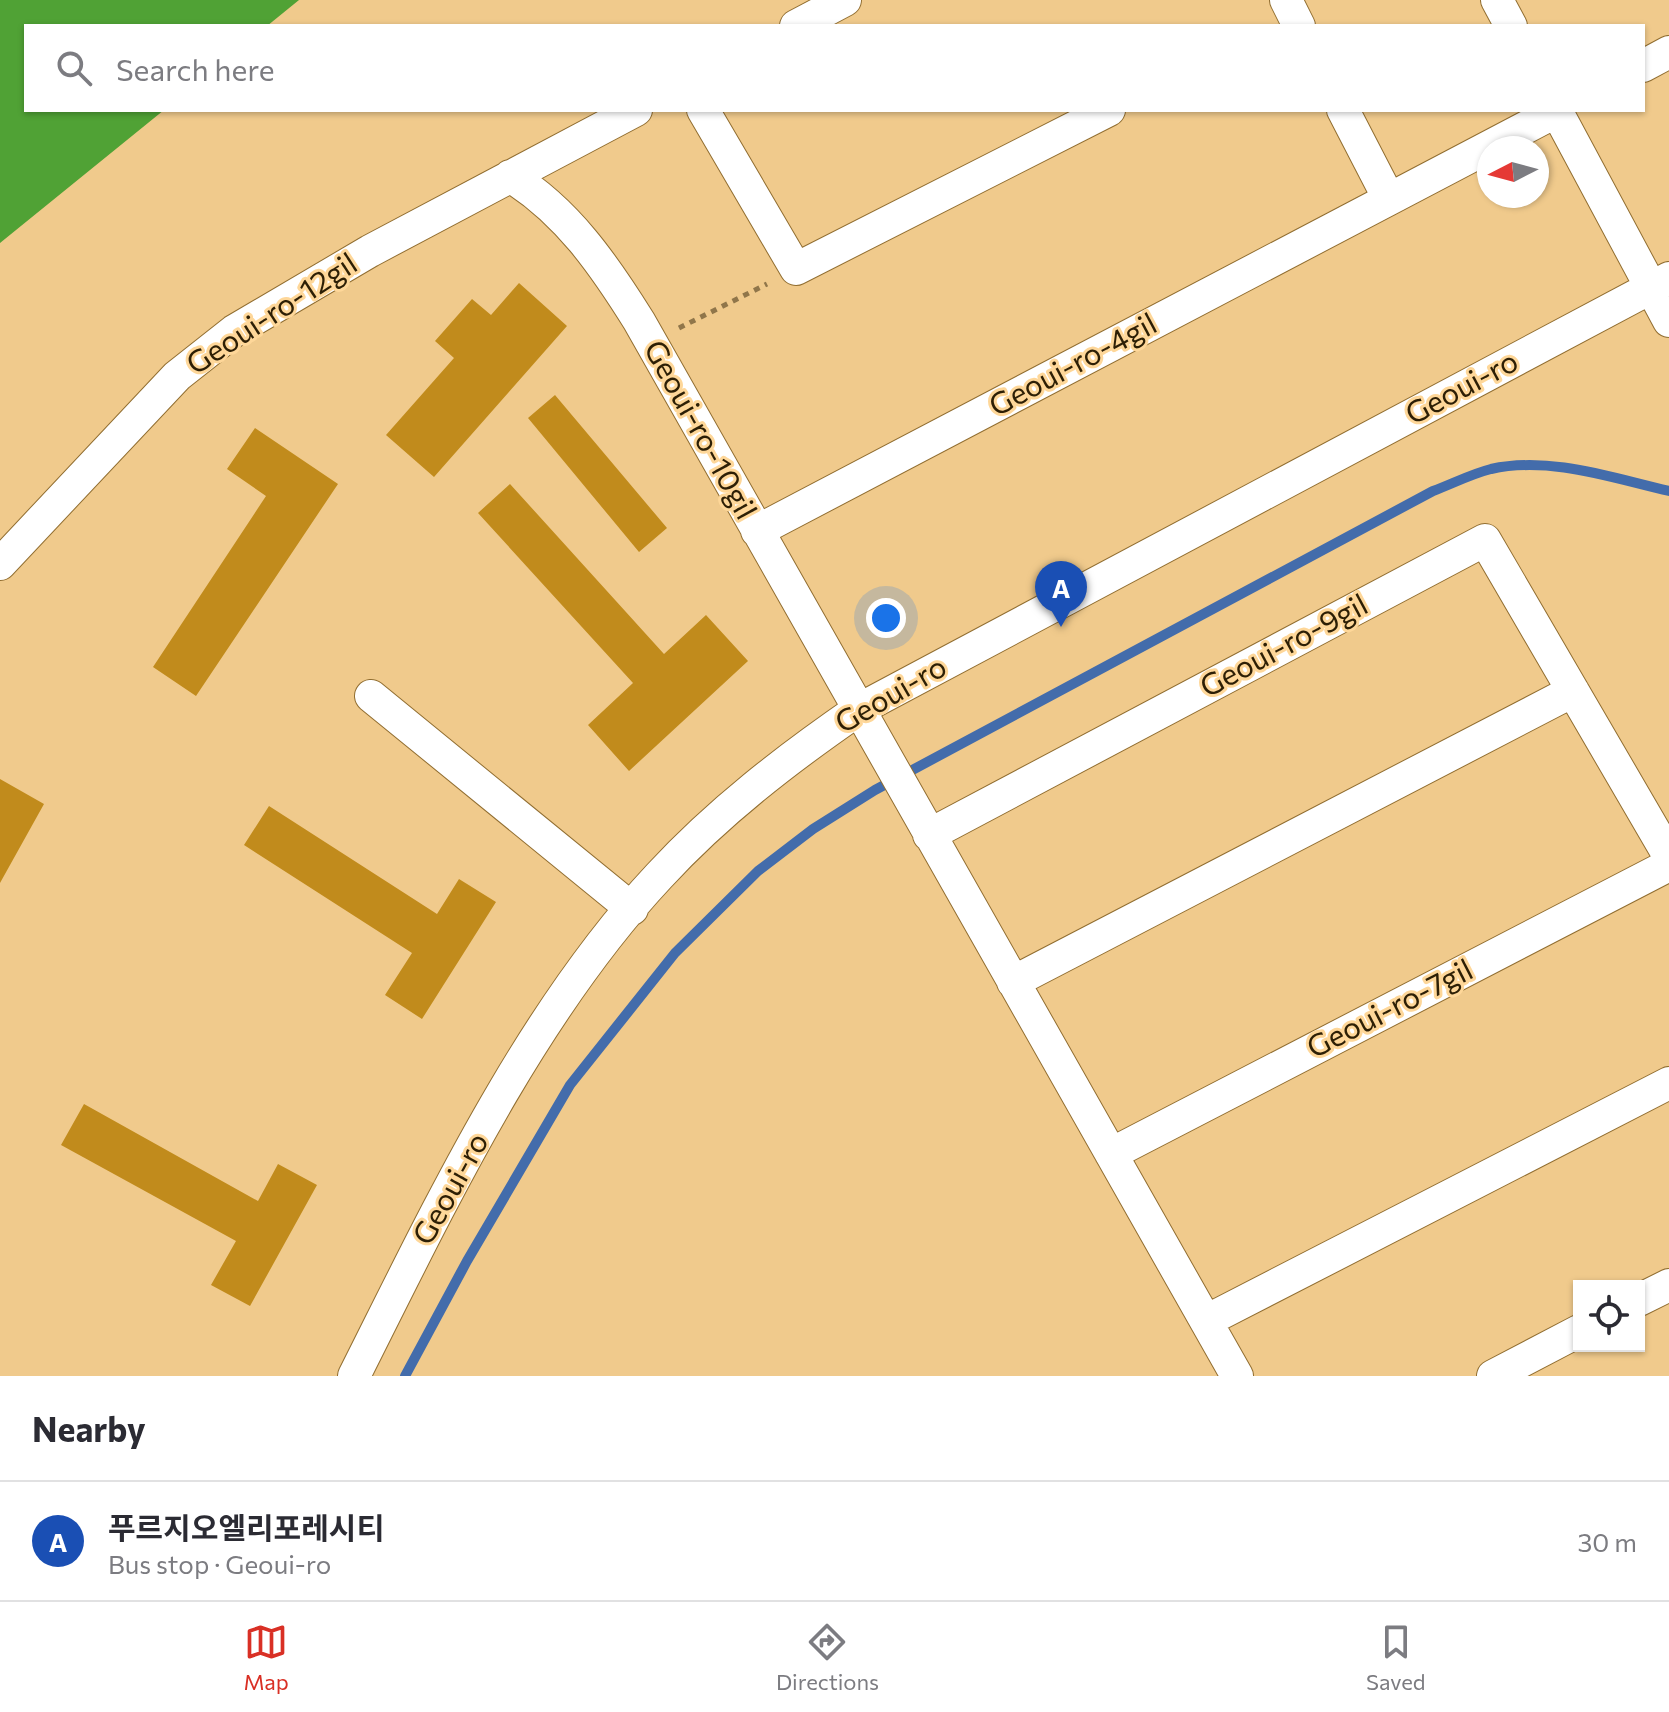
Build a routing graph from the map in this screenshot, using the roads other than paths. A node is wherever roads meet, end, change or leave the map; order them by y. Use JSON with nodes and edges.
{"nodes":[{"id":1,"x":845,"y":0,"type":"edge"},
{"id":2,"x":1497,"y":0,"type":"edge"},
{"id":3,"x":800,"y":24,"type":"edge"},
{"id":4,"x":1510,"y":24,"type":"edge"},
{"id":5,"x":1669,"y":52,"type":"edge"},
{"id":6,"x":1645,"y":65,"type":"edge"},
{"id":7,"x":632,"y":112,"type":"edge"},
{"id":8,"x":704,"y":112,"type":"edge"},
{"id":9,"x":1105,"y":112,"type":"edge"},
{"id":10,"x":1344,"y":112,"type":"edge"},
{"id":11,"x":1553,"y":112,"type":"edge"},
{"id":12,"x":1558,"y":112,"type":"edge"},
{"id":13,"x":510,"y":176,"type":"junction"},
{"id":14,"x":1389,"y":199,"type":"junction"},
{"id":15,"x":1660,"y":283,"type":"edge"},
{"id":16,"x":1669,"y":321,"type":"edge"},
{"id":17,"x":757,"y":531,"type":"junction"},
{"id":18,"x":0,"y":564,"type":"edge"},
{"id":19,"x":1573,"y":691,"type":"junction"},
{"id":20,"x":371,"y":696,"type":"dead end"},
{"id":21,"x":858,"y":710,"type":"junction"},
{"id":22,"x":923,"y":824,"type":"junction"},
{"id":23,"x":1669,"y":856,"type":"edge"},
{"id":24,"x":1669,"y":865,"type":"edge"},
{"id":25,"x":632,"y":909,"type":"junction"},
{"id":26,"x":1013,"y":982,"type":"junction"},
{"id":27,"x":1669,"y":1083,"type":"edge"},
{"id":28,"x":1111,"y":1154,"type":"junction"},
{"id":29,"x":1669,"y":1285,"type":"edge"},
{"id":30,"x":1645,"y":1297,"type":"edge"},
{"id":31,"x":1206,"y":1321,"type":"junction"},
{"id":32,"x":1573,"y":1334,"type":"edge"},
{"id":33,"x":354,"y":1376,"type":"edge"},
{"id":34,"x":1237,"y":1376,"type":"edge"},
{"id":35,"x":1493,"y":1376,"type":"edge"}],
"edges":[{"from":1,"to":3,"type":"street"},
{"from":2,"to":4,"type":"street"},
{"from":5,"to":6,"type":"street"},
{"from":7,"to":13,"type":"street"},
{"from":8,"to":9,"type":"street"},
{"from":10,"to":14,"type":"street"},
{"from":11,"to":14,"type":"street","name":"Geoui-ro-4gil"},
{"from":12,"to":15,"type":"street","name":"Geoui-ro-4gil"},
{"from":13,"to":17,"type":"street","name":"Geoui-ro-10gil"},
{"from":13,"to":18,"type":"street","name":"Geoui-ro-12gil"},
{"from":14,"to":17,"type":"street","name":"Geoui-ro-4gil"},
{"from":15,"to":16,"type":"street"},
{"from":15,"to":21,"type":"street","name":"Geoui-ro"},
{"from":17,"to":21,"type":"street","name":"Geoui-ro-10gil"},
{"from":19,"to":22,"type":"street","name":"Geoui-ro-9gil"},
{"from":19,"to":23,"type":"street","name":"Geoui-ro-9gil"},
{"from":19,"to":26,"type":"street"},
{"from":20,"to":25,"type":"street"},
{"from":21,"to":22,"type":"street"},
{"from":21,"to":25,"type":"street","name":"Geoui-ro"},
{"from":22,"to":26,"type":"street"},
{"from":24,"to":28,"type":"street","name":"Geoui-ro-7gil"},
{"from":25,"to":33,"type":"street","name":"Geoui-ro"},
{"from":26,"to":28,"type":"street"},
{"from":27,"to":31,"type":"street"},
{"from":28,"to":31,"type":"street"},
{"from":29,"to":30,"type":"street"},
{"from":31,"to":34,"type":"street"},
{"from":32,"to":35,"type":"street"}]}
